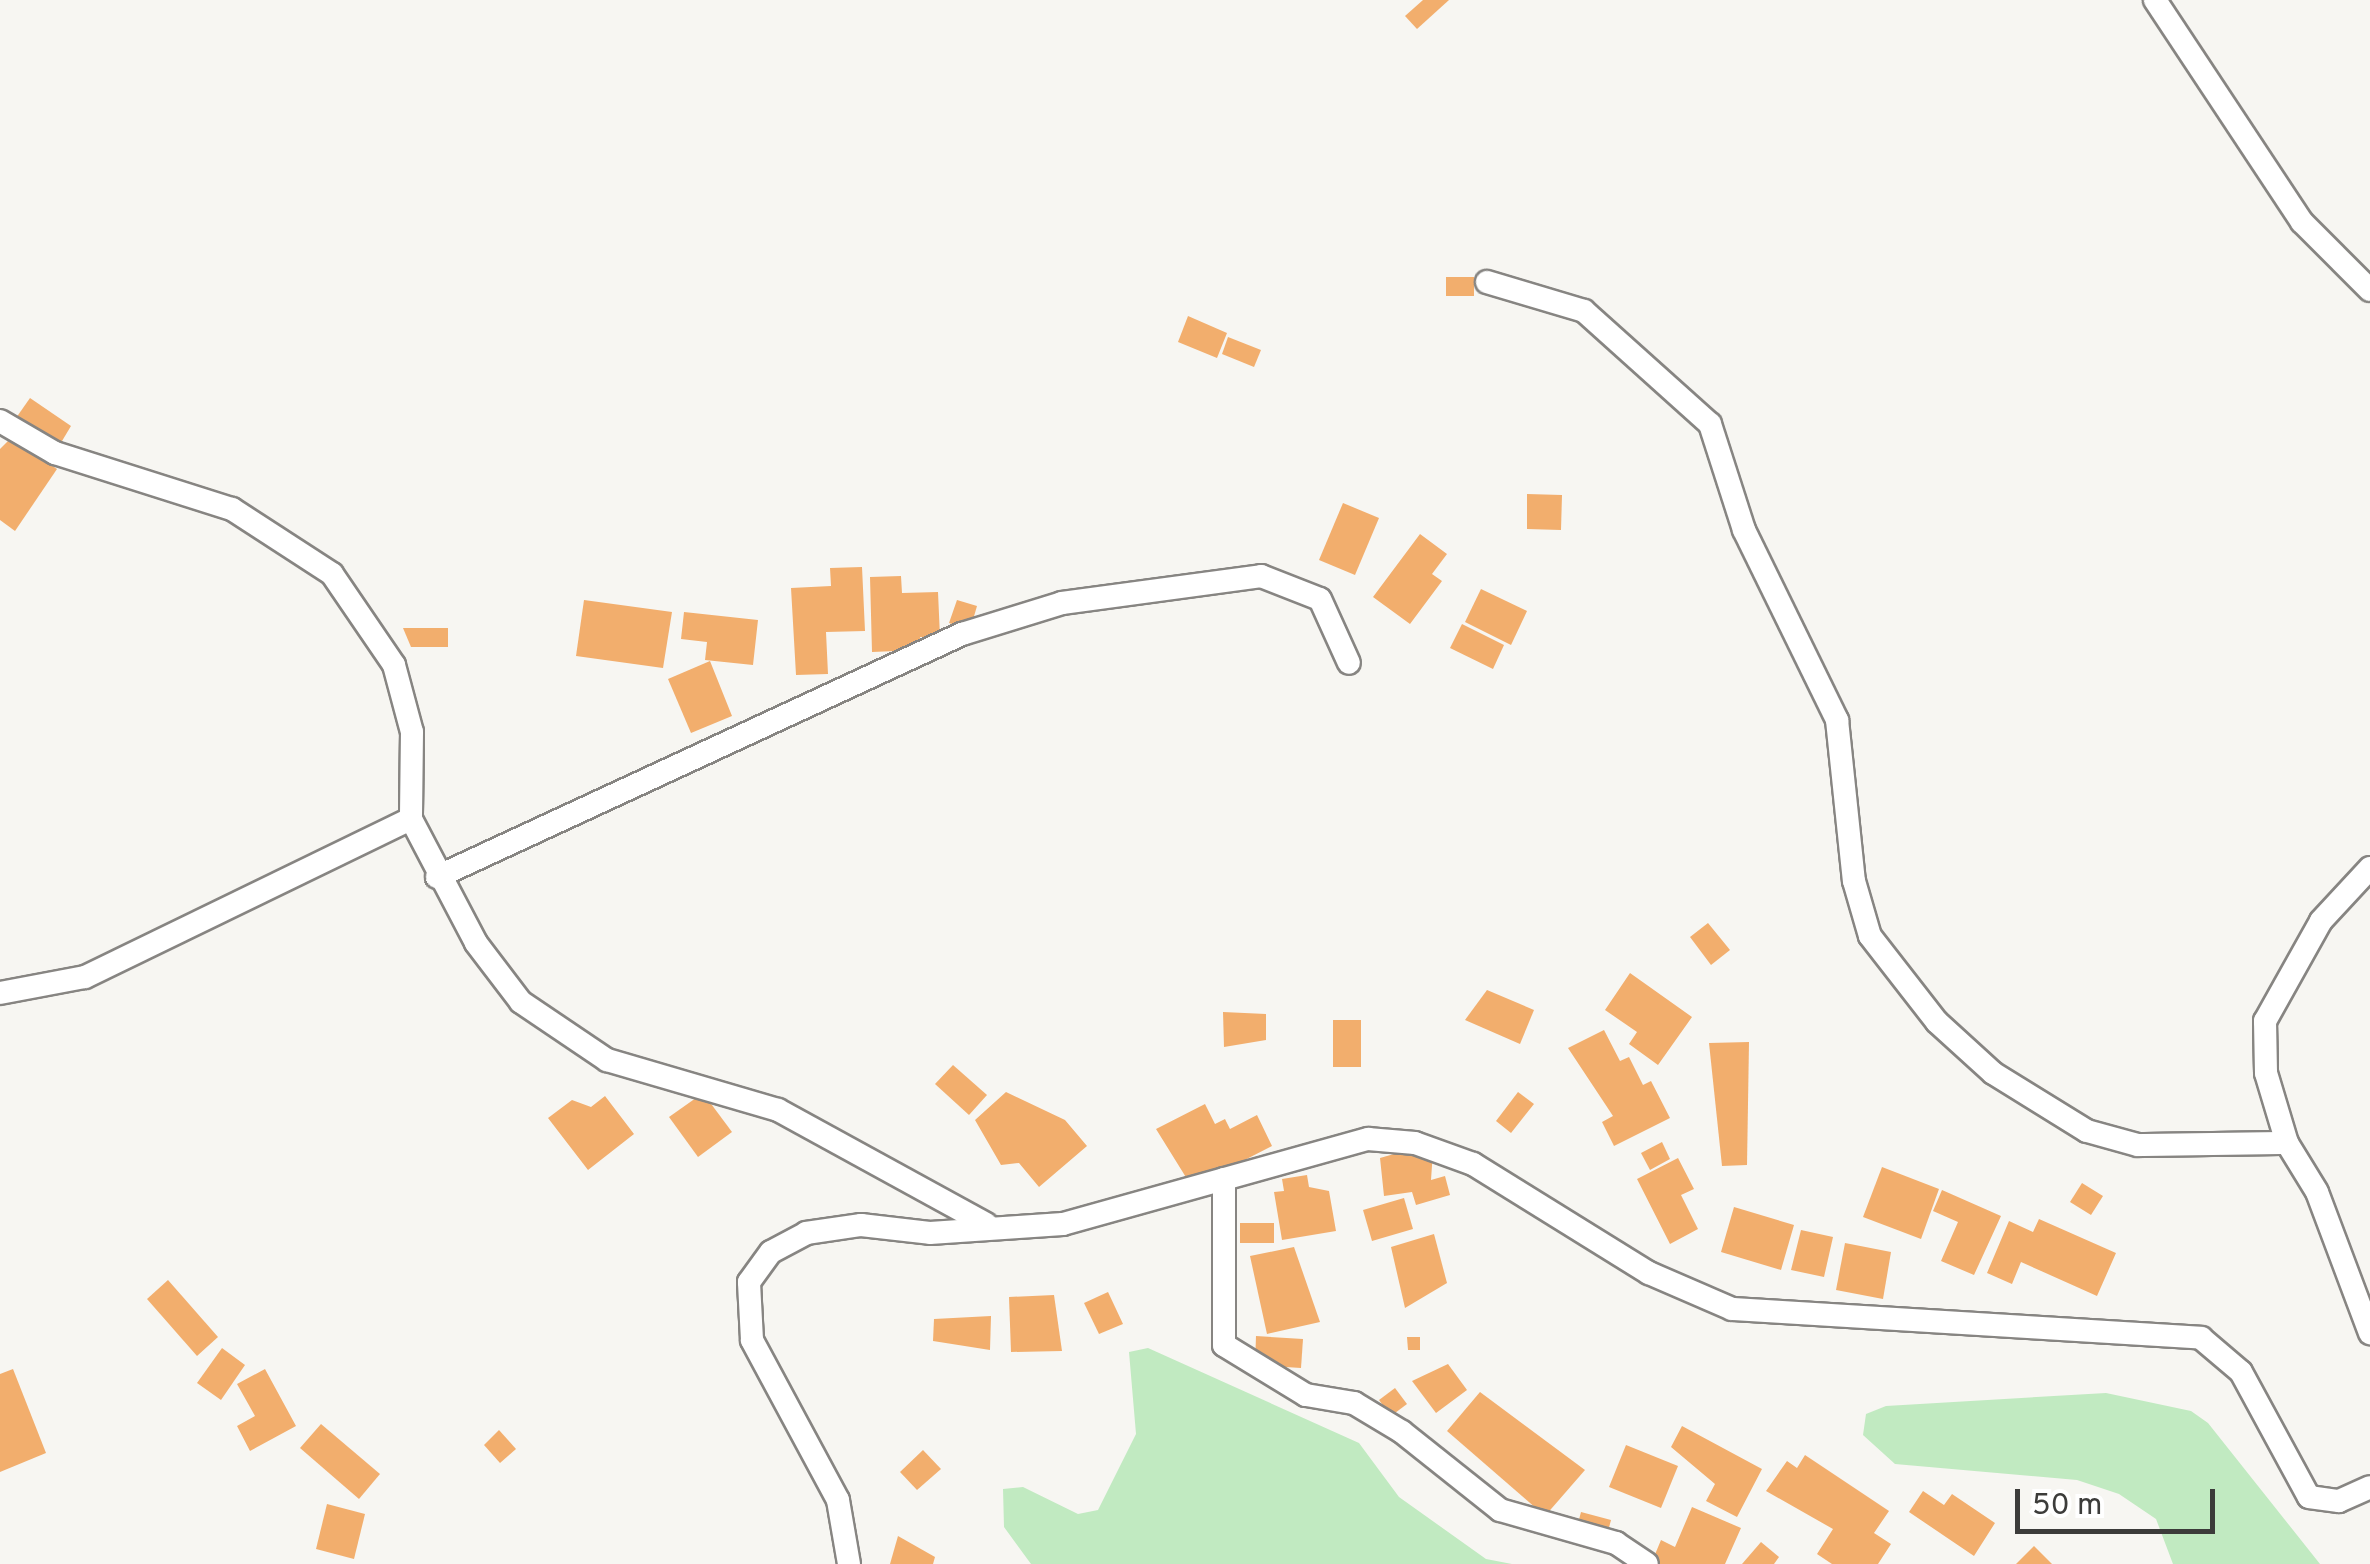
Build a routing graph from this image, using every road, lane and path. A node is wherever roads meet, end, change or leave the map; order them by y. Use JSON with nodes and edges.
{"nodes":[{"id":1,"x":2155,"y":0,"type":"edge"},
{"id":2,"x":1487,"y":282,"type":"dead end"},
{"id":3,"x":2370,"y":290,"type":"edge"},
{"id":4,"x":0,"y":422,"type":"edge"},
{"id":5,"x":1349,"y":663,"type":"dead end"},
{"id":6,"x":411,"y":820,"type":"junction"},
{"id":7,"x":2370,"y":868,"type":"edge"},
{"id":8,"x":437,"y":877,"type":"junction"},
{"id":9,"x":0,"y":994,"type":"edge"},
{"id":10,"x":2288,"y":1143,"type":"junction"},
{"id":11,"x":1224,"y":1179,"type":"junction"},
{"id":12,"x":989,"y":1225,"type":"junction"},
{"id":13,"x":2370,"y":1333,"type":"edge"},
{"id":14,"x":2370,"y":1487,"type":"edge"},
{"id":15,"x":850,"y":1564,"type":"edge"},
{"id":16,"x":1646,"y":1564,"type":"edge"}],
"edges":[{"from":1,"to":3,"type":"street"},
{"from":2,"to":10,"type":"street"},
{"from":4,"to":6,"type":"street"},
{"from":5,"to":8,"type":"street"},
{"from":6,"to":8,"type":"street"},
{"from":6,"to":9,"type":"street"},
{"from":7,"to":10,"type":"street"},
{"from":8,"to":12,"type":"street"},
{"from":10,"to":13,"type":"street"},
{"from":11,"to":12,"type":"street"},
{"from":11,"to":14,"type":"street"},
{"from":11,"to":16,"type":"street"},
{"from":12,"to":15,"type":"street"}]}
